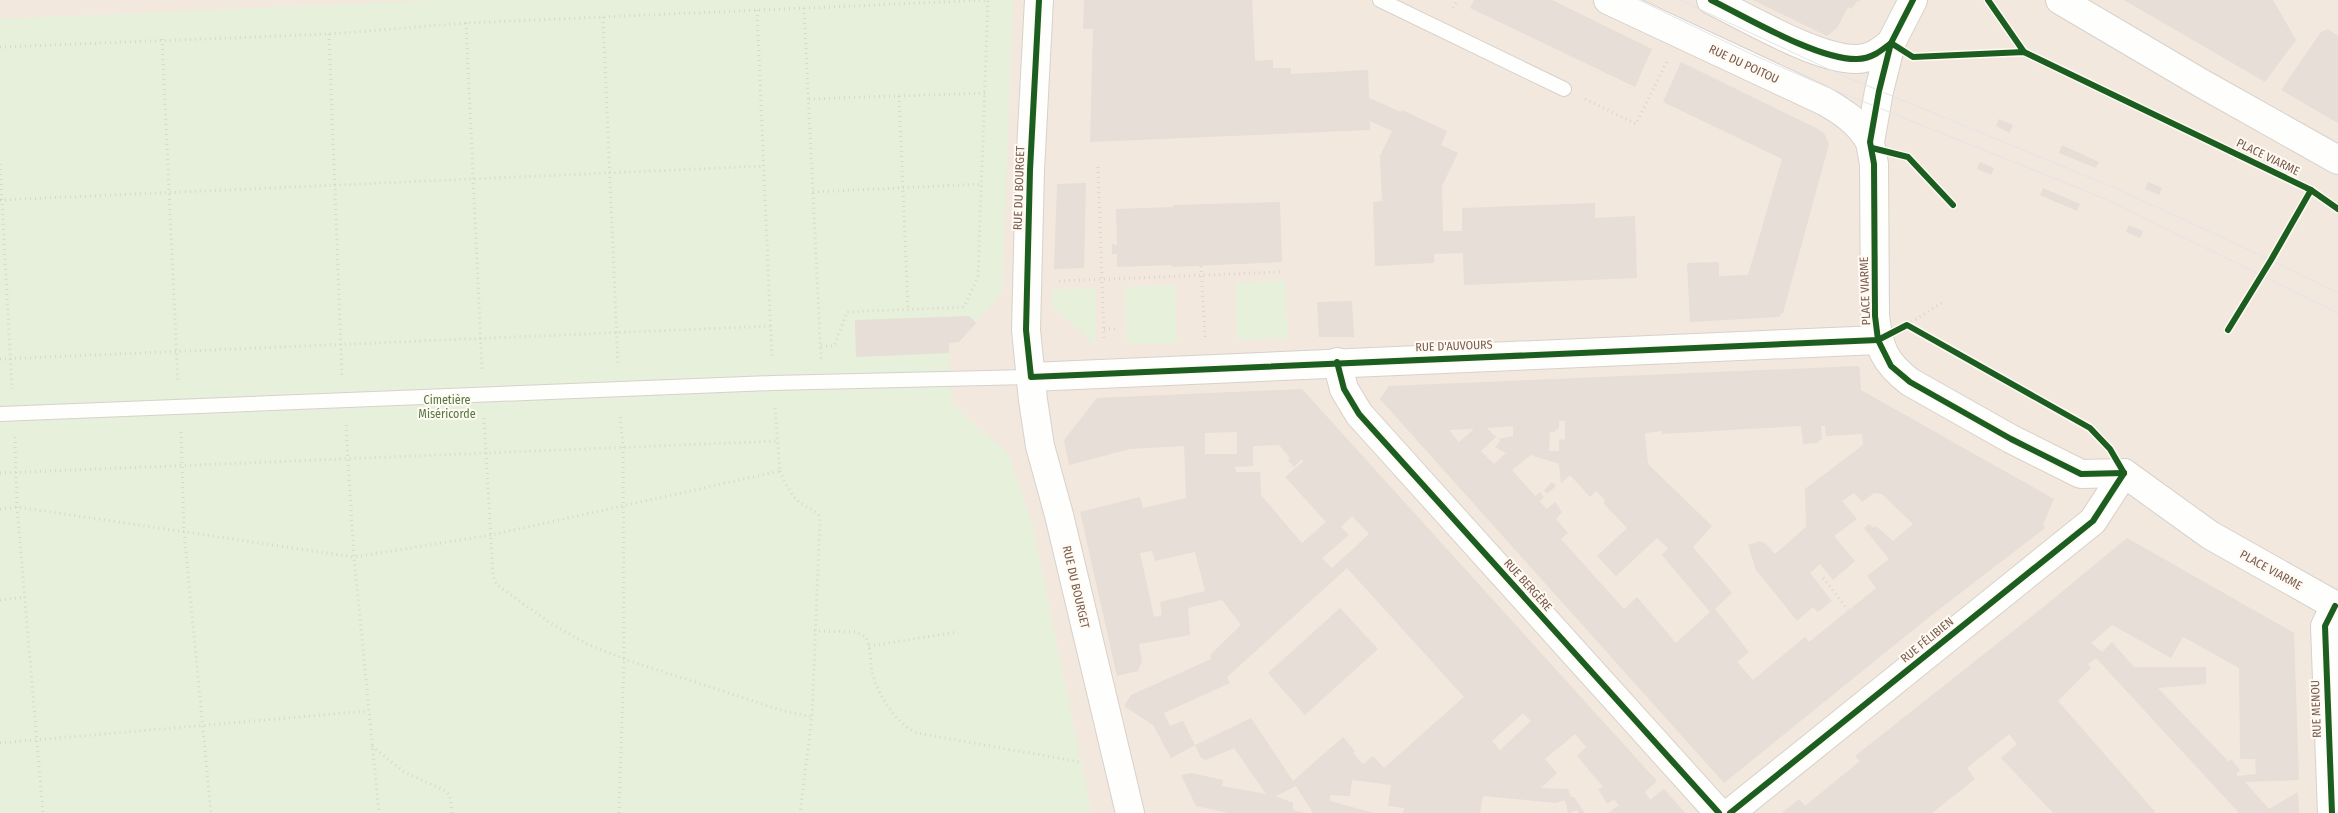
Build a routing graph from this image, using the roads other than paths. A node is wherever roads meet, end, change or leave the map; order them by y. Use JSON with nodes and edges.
{"nodes":[{"id":1,"x":1039,"y":0,"type":"edge"},
{"id":2,"x":1380,"y":0,"type":"edge"},
{"id":3,"x":1608,"y":0,"type":"edge"},
{"id":4,"x":1711,"y":0,"type":"edge"},
{"id":5,"x":1913,"y":0,"type":"edge"},
{"id":6,"x":2060,"y":0,"type":"edge"},
{"id":7,"x":1891,"y":43,"type":"junction"},
{"id":8,"x":1564,"y":89,"type":"road end"},
{"id":9,"x":1871,"y":145,"type":"junction"},
{"id":10,"x":2338,"y":160,"type":"edge"},
{"id":11,"x":1878,"y":340,"type":"junction"},
{"id":12,"x":1337,"y":362,"type":"junction"},
{"id":13,"x":1031,"y":377,"type":"junction"},
{"id":14,"x":7,"y":414,"type":"edge"},
{"id":15,"x":2124,"y":473,"type":"junction"},
{"id":16,"x":2336,"y":606,"type":"edge"},
{"id":17,"x":1130,"y":813,"type":"edge"},
{"id":18,"x":1719,"y":813,"type":"edge"},
{"id":19,"x":1730,"y":813,"type":"edge"},
{"id":20,"x":2332,"y":813,"type":"edge"}],
"edges":[{"from":1,"to":13,"type":"street","name":"RUE DU BOURGET"},
{"from":2,"to":8,"type":"lane"},
{"from":3,"to":9,"type":"street","name":"RUE DU POITOU"},
{"from":4,"to":7,"type":"street"},
{"from":5,"to":7,"type":"street","name":"PLACE VIARME"},
{"from":6,"to":10,"type":"street"},
{"from":7,"to":9,"type":"street","name":"PLACE VIARME"},
{"from":9,"to":11,"type":"street","name":"PLACE VIARME"},
{"from":11,"to":12,"type":"street","name":"RUE D'AUVOURS"},
{"from":11,"to":15,"type":"street","name":"PLACE VIARME"},
{"from":12,"to":13,"type":"street","name":"RUE D'AUVOURS"},
{"from":12,"to":18,"type":"street","name":"RUE BERGÈRE"},
{"from":13,"to":14,"type":"lane"},
{"from":13,"to":17,"type":"street","name":"RUE DU BOURGET"},
{"from":15,"to":16,"type":"street","name":"PLACE VIARME"},
{"from":15,"to":19,"type":"street","name":"RUE FÉLIBIEN"},
{"from":16,"to":20,"type":"street","name":"RUE MENOU"}]}
